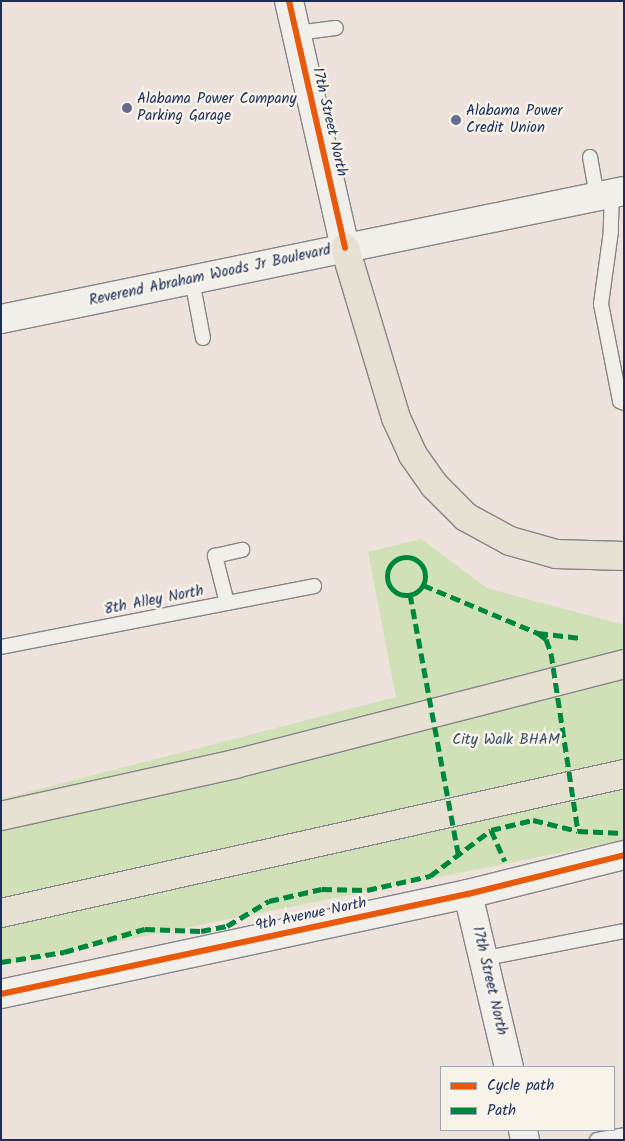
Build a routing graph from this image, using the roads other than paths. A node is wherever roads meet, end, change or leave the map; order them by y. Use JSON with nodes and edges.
{"nodes":[{"id":1,"x":289,"y":1,"type":"edge"},
{"id":2,"x":336,"y":28,"type":"dead end"},
{"id":3,"x":296,"y":33,"type":"junction"},
{"id":4,"x":590,"y":157,"type":"dead end"},
{"id":5,"x":611,"y":194,"type":"edge"},
{"id":6,"x":345,"y":248,"type":"junction"},
{"id":7,"x":192,"y":280,"type":"junction"},
{"id":8,"x":1,"y":319,"type":"edge"},
{"id":9,"x":203,"y":338,"type":"dead end"},
{"id":10,"x":624,"y":403,"type":"edge"},
{"id":11,"x":242,"y":550,"type":"dead end"},
{"id":12,"x":624,"y":556,"type":"edge"},
{"id":13,"x":314,"y":586,"type":"dead end"},
{"id":14,"x":226,"y":603,"type":"junction"},
{"id":15,"x":1,"y":647,"type":"edge"},
{"id":16,"x":624,"y":664,"type":"edge"},
{"id":17,"x":624,"y":774,"type":"edge"},
{"id":18,"x":1,"y":816,"type":"edge"},
{"id":19,"x":624,"y":855,"type":"edge"},
{"id":20,"x":468,"y":894,"type":"junction"},
{"id":21,"x":1,"y":913,"type":"edge"},
{"id":22,"x":624,"y":931,"type":"edge"},
{"id":23,"x":486,"y":958,"type":"junction"},
{"id":24,"x":1,"y":994,"type":"edge"},
{"id":25,"x":509,"y":1066,"type":"edge"},
{"id":26,"x":624,"y":1135,"type":"edge"},
{"id":27,"x":597,"y":1140,"type":"edge"}],
"edges":[{"from":1,"to":3,"type":"street","name":"17th Street North"},
{"from":2,"to":3,"type":"lane"},
{"from":3,"to":6,"type":"street","name":"17th Street North"},
{"from":4,"to":5,"type":"lane"},
{"from":5,"to":6,"type":"street","name":"Reverend Abraham Woods Jr Boulevard"},
{"from":5,"to":10,"type":"lane"},
{"from":6,"to":7,"type":"street","name":"Reverend Abraham Woods Jr Boulevard"},
{"from":6,"to":12,"type":"highway"},
{"from":7,"to":8,"type":"street","name":"Reverend Abraham Woods Jr Boulevard"},
{"from":7,"to":9,"type":"lane"},
{"from":11,"to":14,"type":"lane"},
{"from":13,"to":14,"type":"lane","name":"8th Alley North"},
{"from":14,"to":15,"type":"lane","name":"8th Alley North"},
{"from":16,"to":18,"type":"highway"},
{"from":17,"to":21,"type":"highway"},
{"from":19,"to":20,"type":"street","name":"9th Avenue North"},
{"from":20,"to":23,"type":"street","name":"17th Street North"},
{"from":20,"to":24,"type":"street","name":"9th Avenue North"},
{"from":22,"to":23,"type":"lane"},
{"from":23,"to":25,"type":"street","name":"17th Street North"},
{"from":26,"to":27,"type":"lane"}]}
